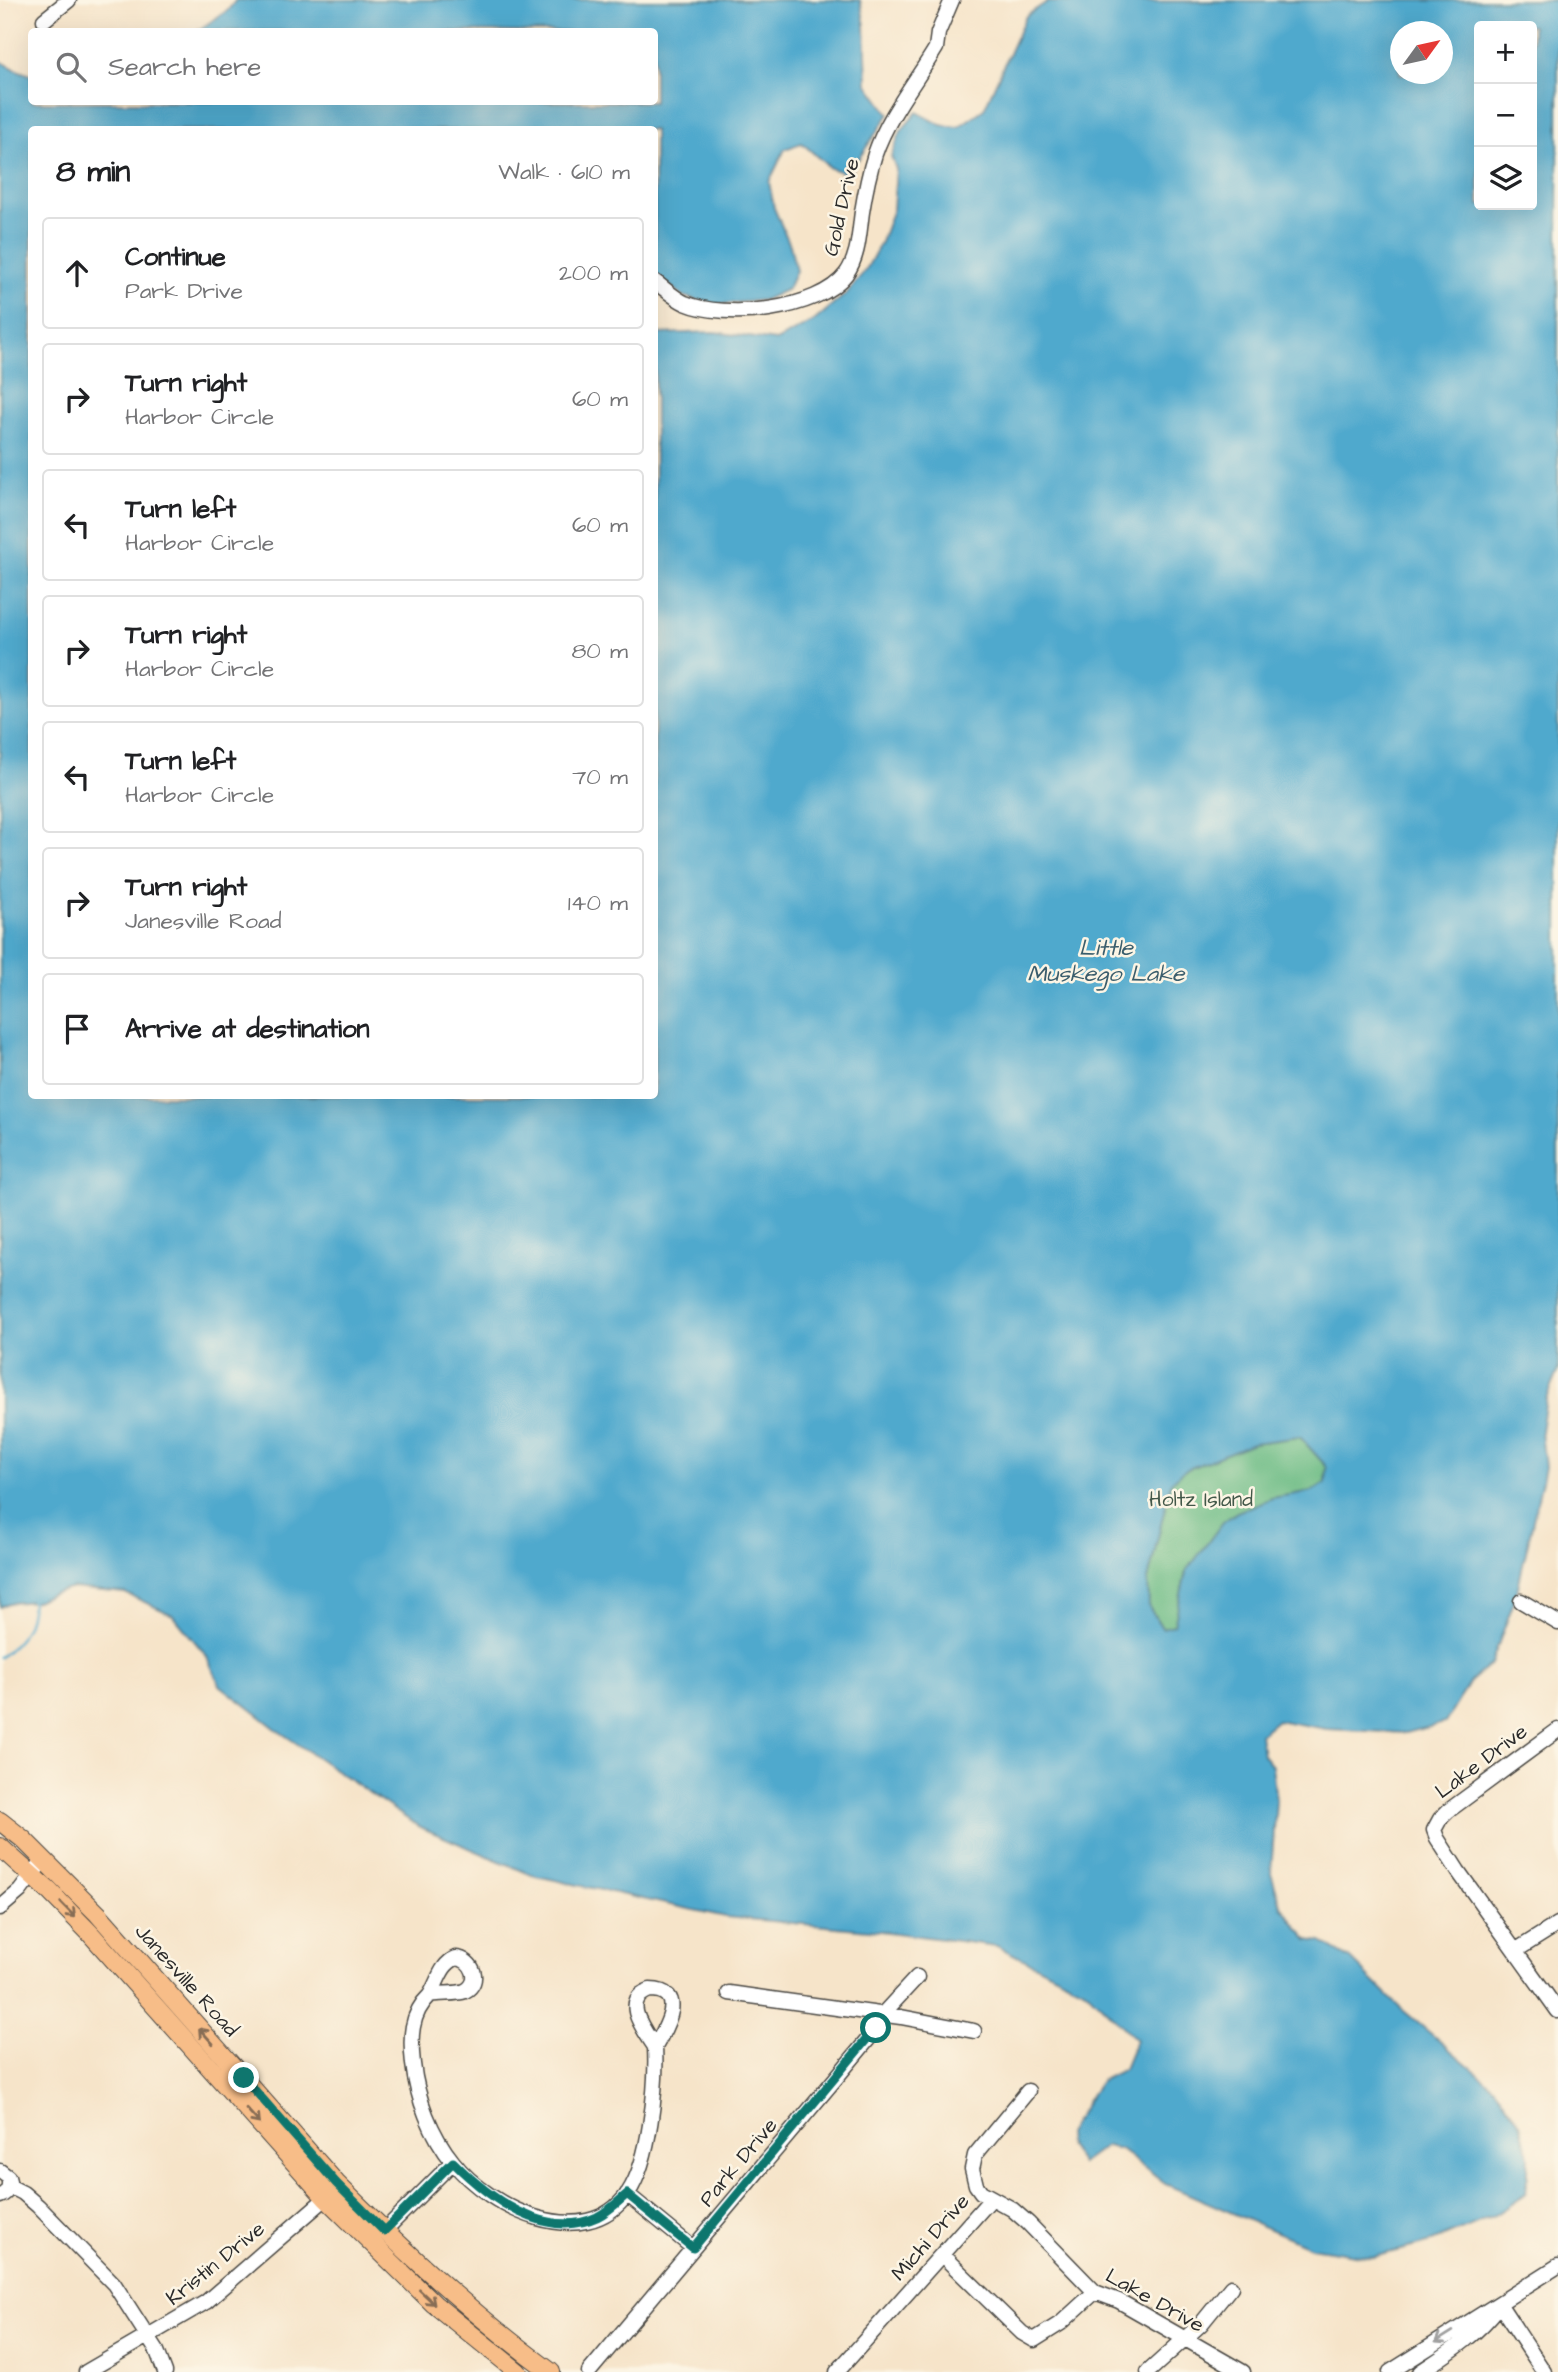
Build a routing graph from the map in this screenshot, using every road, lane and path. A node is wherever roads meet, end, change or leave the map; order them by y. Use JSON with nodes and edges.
{"nodes":[{"id":1,"x":69,"y":0,"type":"edge"},
{"id":2,"x":952,"y":0,"type":"edge"},
{"id":3,"x":44,"y":20,"type":"dead end"},
{"id":4,"x":658,"y":284,"type":"edge"},
{"id":5,"x":1521,"y":1601,"type":"dead end"},
{"id":6,"x":1558,"y":1623,"type":"edge"},
{"id":7,"x":1558,"y":1730,"type":"edge"},
{"id":8,"x":0,"y":1821,"type":"edge"},
{"id":9,"x":0,"y":1847,"type":"edge"},
{"id":10,"x":44,"y":1859,"type":"junction"},
{"id":11,"x":32,"y":1876,"type":"junction"},
{"id":12,"x":0,"y":1908,"type":"edge"},
{"id":13,"x":1558,"y":1924,"type":"edge"},
{"id":14,"x":1515,"y":1951,"type":"junction"},
{"id":15,"x":133,"y":1954,"type":"junction"},
{"id":16,"x":120,"y":1967,"type":"junction"},
{"id":17,"x":917,"y":1978,"type":"dead end"},
{"id":18,"x":729,"y":1993,"type":"dead end"},
{"id":19,"x":430,"y":1995,"type":"dead end"},
{"id":20,"x":1558,"y":2011,"type":"edge"},
{"id":21,"x":881,"y":2016,"type":"junction"},
{"id":22,"x":179,"y":2019,"type":"junction"},
{"id":23,"x":974,"y":2031,"type":"dead end"},
{"id":24,"x":655,"y":2047,"type":"dead end"},
{"id":25,"x":237,"y":2085,"type":"junction"},
{"id":26,"x":1028,"y":2091,"type":"dead end"},
{"id":27,"x":453,"y":2162,"type":"junction"},
{"id":28,"x":320,"y":2164,"type":"junction"},
{"id":29,"x":0,"y":2171,"type":"edge"},
{"id":30,"x":5,"y":2191,"type":"edge"},
{"id":31,"x":627,"y":2194,"type":"junction"},
{"id":32,"x":326,"y":2198,"type":"junction"},
{"id":33,"x":991,"y":2199,"type":"junction"},
{"id":34,"x":343,"y":2214,"type":"junction"},
{"id":35,"x":381,"y":2228,"type":"junction"},
{"id":36,"x":693,"y":2248,"type":"junction"},
{"id":37,"x":943,"y":2256,"type":"junction"},
{"id":38,"x":393,"y":2264,"type":"junction"},
{"id":39,"x":1558,"y":2266,"type":"edge"},
{"id":40,"x":1231,"y":2287,"type":"dead end"},
{"id":41,"x":1095,"y":2292,"type":"junction"},
{"id":42,"x":1500,"y":2305,"type":"junction"},
{"id":43,"x":147,"y":2338,"type":"junction"},
{"id":44,"x":1184,"y":2340,"type":"junction"},
{"id":45,"x":86,"y":2372,"type":"edge"},
{"id":46,"x":165,"y":2372,"type":"edge"},
{"id":47,"x":518,"y":2372,"type":"edge"},
{"id":48,"x":551,"y":2372,"type":"edge"},
{"id":49,"x":589,"y":2372,"type":"edge"},
{"id":50,"x":837,"y":2372,"type":"edge"},
{"id":51,"x":1148,"y":2372,"type":"edge"},
{"id":52,"x":1243,"y":2372,"type":"edge"},
{"id":53,"x":1390,"y":2372,"type":"edge"},
{"id":54,"x":1420,"y":2372,"type":"edge"},
{"id":55,"x":1544,"y":2372,"type":"edge"}],
"edges":[{"from":1,"to":3,"type":"street"},
{"from":2,"to":4,"type":"street","name":"Gold Drive"},
{"from":5,"to":6,"type":"street"},
{"from":7,"to":14,"type":"street","name":"Lake Drive"},
{"from":8,"to":10,"type":"main road","name":"Janesville Road"},
{"from":9,"to":11,"type":"main road","name":"Janesville Road"},
{"from":10,"to":11,"type":"street"},
{"from":10,"to":15,"type":"main road","name":"Janesville Road"},
{"from":11,"to":12,"type":"street"},
{"from":11,"to":16,"type":"main road","name":"Janesville Road","one_way":true},
{"from":13,"to":14,"type":"street"},
{"from":14,"to":20,"type":"street"},
{"from":15,"to":16,"type":"main road"},
{"from":15,"to":22,"type":"main road","name":"Janesville Road"},
{"from":16,"to":22,"type":"main road","name":"Janesville Road"},
{"from":17,"to":21,"type":"street","name":"Park Drive"},
{"from":18,"to":21,"type":"street"},
{"from":19,"to":27,"type":"street"},
{"from":21,"to":23,"type":"street"},
{"from":21,"to":36,"type":"street","name":"Park Drive"},
{"from":22,"to":25,"type":"main road","name":"Janesville Road"},
{"from":24,"to":31,"type":"street"},
{"from":25,"to":28,"type":"main road","name":"Janesville Road"},
{"from":25,"to":32,"type":"main road","name":"Janesville Road","one_way":true},
{"from":26,"to":33,"type":"street","name":"Michi Drive"},
{"from":27,"to":31,"type":"street"},
{"from":27,"to":35,"type":"street"},
{"from":28,"to":32,"type":"main road"},
{"from":28,"to":35,"type":"main road","name":"Janesville Road"},
{"from":29,"to":30,"type":"street"},
{"from":30,"to":43,"type":"street"},
{"from":31,"to":36,"type":"street"},
{"from":32,"to":34,"type":"main road","name":"Janesville Road"},
{"from":32,"to":35,"type":"main road"},
{"from":32,"to":43,"type":"street","name":"Kristin Drive"},
{"from":33,"to":37,"type":"street","name":"Michi Drive"},
{"from":33,"to":41,"type":"street","name":"Lake Drive"},
{"from":34,"to":35,"type":"main road"},
{"from":34,"to":38,"type":"main road","name":"Janesville Road"},
{"from":35,"to":38,"type":"main road"},
{"from":35,"to":48,"type":"main road","name":"Janesville Road"},
{"from":36,"to":49,"type":"street","name":"Park Drive"},
{"from":37,"to":41,"type":"street"},
{"from":37,"to":50,"type":"street","name":"Michi Drive"},
{"from":38,"to":47,"type":"main road","name":"Janesville Road","one_way":true},
{"from":39,"to":42,"type":"street"},
{"from":40,"to":44,"type":"street"},
{"from":41,"to":44,"type":"street","name":"Lake Drive"},
{"from":42,"to":53,"type":"street","one_way":true},
{"from":42,"to":54,"type":"street"},
{"from":42,"to":55,"type":"street"},
{"from":43,"to":45,"type":"street","name":"Kristin Drive"},
{"from":43,"to":46,"type":"street"},
{"from":44,"to":51,"type":"street"},
{"from":44,"to":52,"type":"street","name":"Lake Drive"}]}
